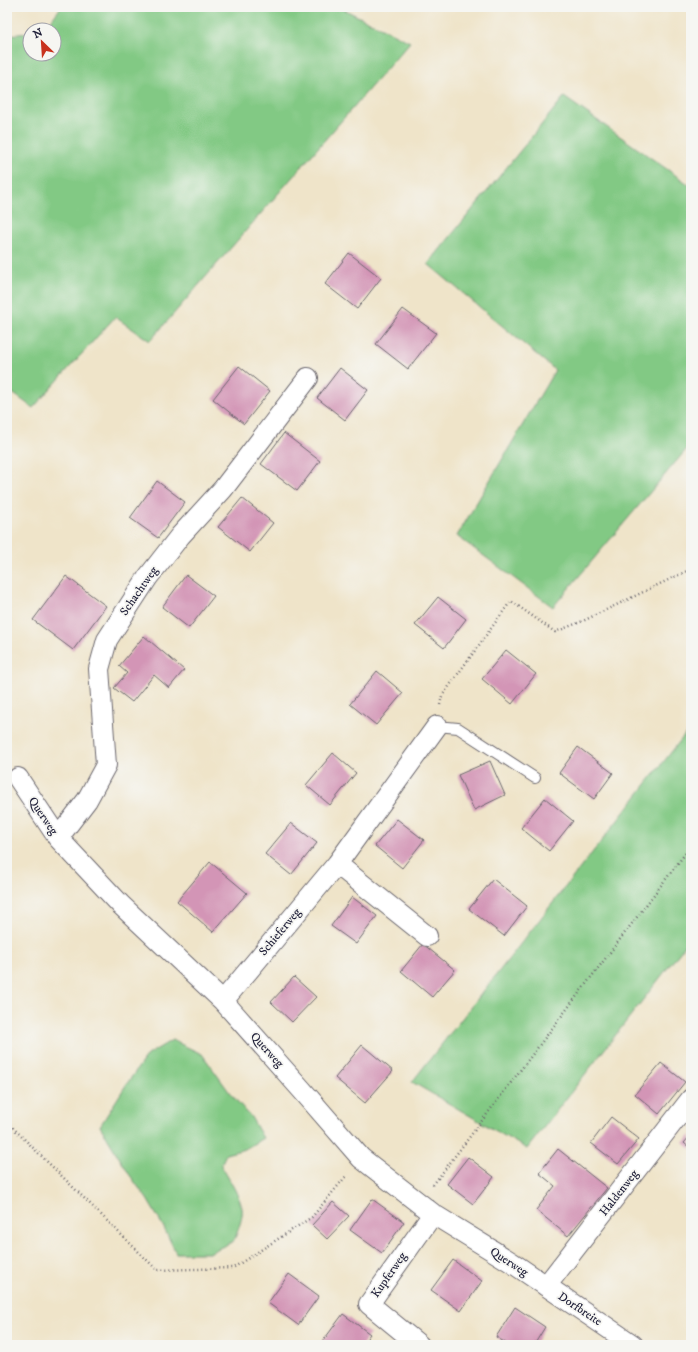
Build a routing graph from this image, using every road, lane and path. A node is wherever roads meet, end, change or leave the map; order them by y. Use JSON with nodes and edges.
{"nodes":[{"id":1,"x":308,"y":378,"type":"dead end"},
{"id":2,"x":691,"y":569,"type":"edge"},
{"id":3,"x":437,"y":726,"type":"junction"},
{"id":4,"x":18,"y":778,"type":"dead end"},
{"id":5,"x":535,"y":778,"type":"dead end"},
{"id":6,"x":58,"y":838,"type":"junction"},
{"id":7,"x":691,"y":846,"type":"edge"},
{"id":8,"x":337,"y":864,"type":"junction"},
{"id":9,"x":427,"y":936,"type":"dead end"},
{"id":10,"x":223,"y":1001,"type":"junction"},
{"id":11,"x":691,"y":1099,"type":"edge"},
{"id":12,"x":7,"y":1122,"type":"edge"},
{"id":13,"x":361,"y":1158,"type":"junction"},
{"id":14,"x":426,"y":1208,"type":"junction"},
{"id":15,"x":546,"y":1286,"type":"junction"},
{"id":16,"x":419,"y":1345,"type":"edge"},
{"id":17,"x":633,"y":1345,"type":"edge"}],
"edges":[{"from":1,"to":6,"type":"street","name":"Schachtweg"},
{"from":2,"to":3,"type":"path"},
{"from":3,"to":5,"type":"lane"},
{"from":3,"to":8,"type":"street","name":"Schieferweg"},
{"from":4,"to":6,"type":"street","name":"Querweg"},
{"from":6,"to":10,"type":"street","name":"Querweg"},
{"from":7,"to":14,"type":"path"},
{"from":8,"to":9,"type":"street"},
{"from":8,"to":10,"type":"street","name":"Schieferweg"},
{"from":10,"to":13,"type":"street","name":"Querweg"},
{"from":11,"to":15,"type":"street","name":"Haldenweg"},
{"from":12,"to":13,"type":"path"},
{"from":13,"to":14,"type":"street","name":"Querweg"},
{"from":14,"to":15,"type":"street","name":"Querweg"},
{"from":14,"to":16,"type":"street","name":"Kupferweg"},
{"from":15,"to":17,"type":"street","name":"Dorfbreite"}]}
